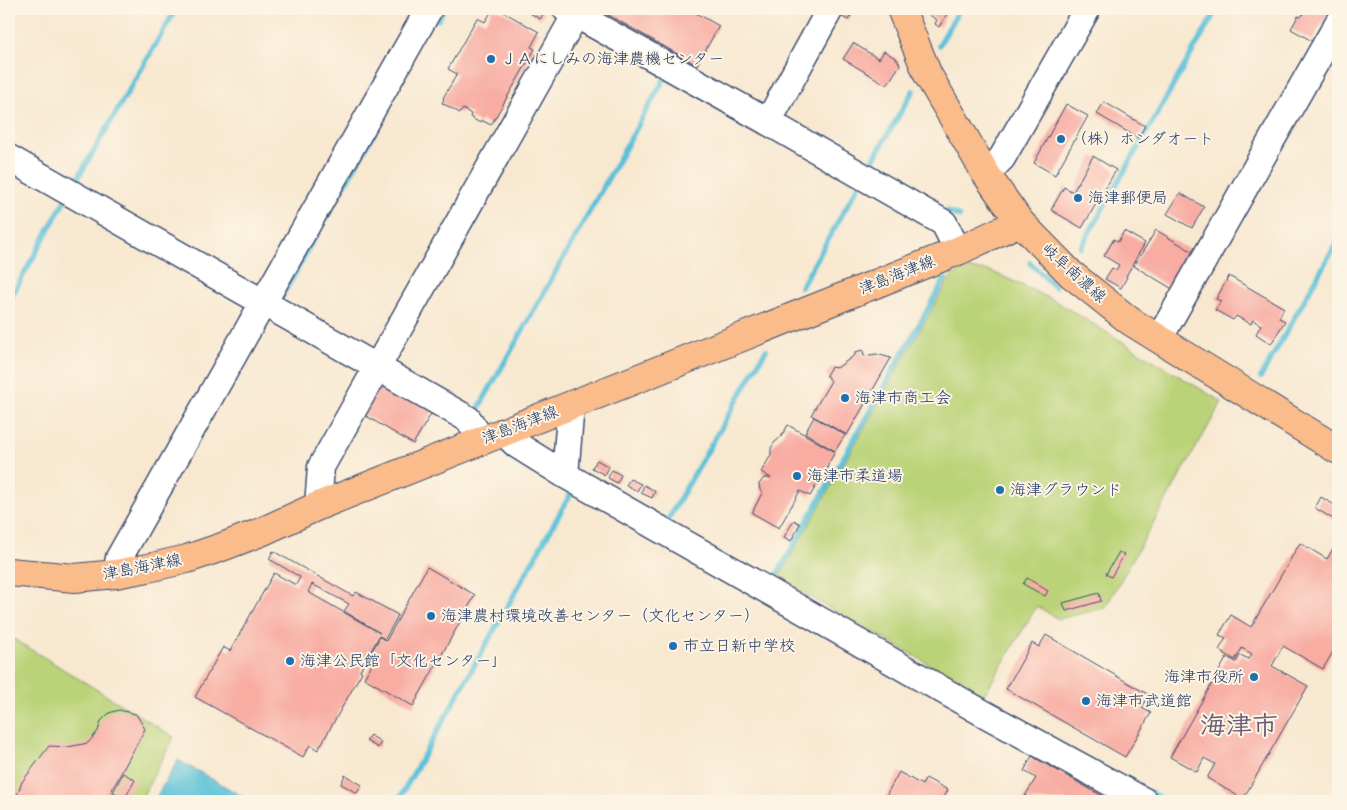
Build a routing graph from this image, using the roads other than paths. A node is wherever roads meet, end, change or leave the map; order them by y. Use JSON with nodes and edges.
{"nodes":[{"id":1,"x":429,"y":9,"type":"edge"},
{"id":2,"x":830,"y":9,"type":"edge"},
{"id":3,"x":901,"y":9,"type":"edge"},
{"id":4,"x":1087,"y":9,"type":"edge"},
{"id":5,"x":571,"y":11,"type":"edge"},
{"id":6,"x":1338,"y":23,"type":"edge"},
{"id":7,"x":768,"y":122,"type":"junction"},
{"id":8,"x":9,"y":158,"type":"edge"},
{"id":9,"x":986,"y":174,"type":"junction"},
{"id":10,"x":1020,"y":222,"type":"junction"},
{"id":11,"x":958,"y":251,"type":"junction"},
{"id":12,"x":263,"y":302,"type":"junction"},
{"id":13,"x":1159,"y":339,"type":"junction"},
{"id":14,"x":376,"y":366,"type":"junction"},
{"id":15,"x":571,"y":405,"type":"junction"},
{"id":16,"x":491,"y":437,"type":"junction"},
{"id":17,"x":1338,"y":450,"type":"edge"},
{"id":18,"x":565,"y":475,"type":"junction"},
{"id":19,"x":318,"y":506,"type":"junction"},
{"id":20,"x":9,"y":572,"type":"edge"},
{"id":21,"x":116,"y":574,"type":"junction"},
{"id":22,"x":1144,"y":801,"type":"edge"}],
"edges":[{"from":1,"to":12,"type":"street"},
{"from":2,"to":7,"type":"street"},
{"from":3,"to":9,"type":"main road","name":"岐阜南濃線"},
{"from":4,"to":9,"type":"street"},
{"from":5,"to":7,"type":"street"},
{"from":5,"to":14,"type":"street"},
{"from":6,"to":13,"type":"street"},
{"from":7,"to":11,"type":"street"},
{"from":8,"to":12,"type":"street"},
{"from":9,"to":10,"type":"main road","name":"岐阜南濃線"},
{"from":10,"to":11,"type":"main road","name":"津島海津線"},
{"from":10,"to":13,"type":"main road","name":"岐阜南濃線"},
{"from":11,"to":15,"type":"main road","name":"津島海津線"},
{"from":12,"to":14,"type":"street"},
{"from":12,"to":21,"type":"street"},
{"from":13,"to":17,"type":"main road","name":"岐阜南濃線"},
{"from":14,"to":16,"type":"street"},
{"from":14,"to":19,"type":"street"},
{"from":15,"to":16,"type":"main road","name":"津島海津線"},
{"from":15,"to":18,"type":"street"},
{"from":16,"to":18,"type":"street"},
{"from":16,"to":19,"type":"main road","name":"津島海津線"},
{"from":18,"to":22,"type":"street"},
{"from":19,"to":21,"type":"main road","name":"津島海津線"},
{"from":20,"to":21,"type":"main road","name":"津島海津線"}]}
